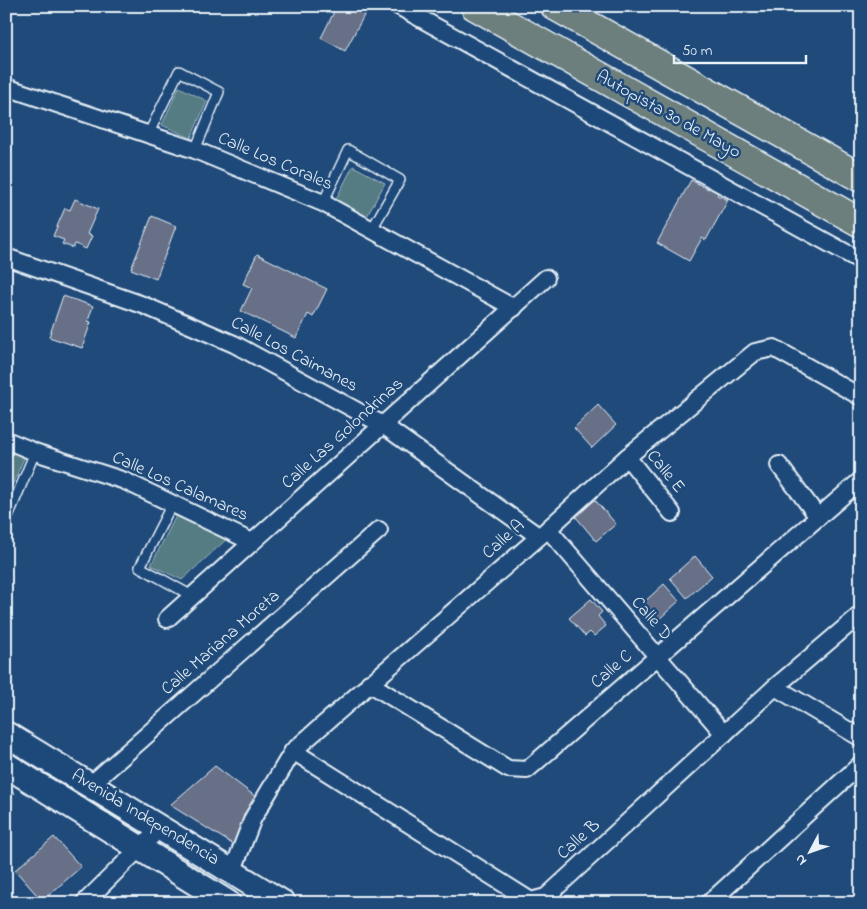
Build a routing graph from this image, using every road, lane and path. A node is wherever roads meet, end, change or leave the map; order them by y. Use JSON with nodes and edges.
{"nodes":[{"id":1,"x":398,"y":6,"type":"edge"},
{"id":2,"x":475,"y":6,"type":"edge"},
{"id":3,"x":555,"y":6,"type":"edge"},
{"id":4,"x":6,"y":87,"type":"edge"},
{"id":5,"x":148,"y":135,"type":"junction"},
{"id":6,"x":195,"y":150,"type":"junction"},
{"id":7,"x":861,"y":178,"type":"edge"},
{"id":8,"x":323,"y":204,"type":"junction"},
{"id":9,"x":861,"y":223,"type":"edge"},
{"id":10,"x":372,"y":229,"type":"junction"},
{"id":11,"x":6,"y":258,"type":"edge"},
{"id":12,"x":861,"y":261,"type":"edge"},
{"id":13,"x":546,"y":278,"type":"dead end"},
{"id":14,"x":514,"y":308,"type":"junction"},
{"id":15,"x":861,"y":397,"type":"edge"},
{"id":16,"x":382,"y":425,"type":"junction"},
{"id":17,"x":6,"y":440,"type":"edge"},
{"id":18,"x":35,"y":452,"type":"junction"},
{"id":19,"x":627,"y":457,"type":"junction"},
{"id":20,"x":779,"y":465,"type":"dead end"},
{"id":21,"x":861,"y":480,"type":"edge"},
{"id":22,"x":173,"y":502,"type":"junction"},
{"id":23,"x":672,"y":513,"type":"dead end"},
{"id":24,"x":6,"y":516,"type":"edge"},
{"id":25,"x":818,"y":517,"type":"junction"},
{"id":26,"x":379,"y":530,"type":"dead end"},
{"id":27,"x":543,"y":532,"type":"junction"},
{"id":28,"x":252,"y":542,"type":"junction"},
{"id":29,"x":192,"y":596,"type":"junction"},
{"id":30,"x":861,"y":614,"type":"edge"},
{"id":31,"x":167,"y":619,"type":"dead end"},
{"id":32,"x":658,"y":657,"type":"junction"},
{"id":33,"x":369,"y":683,"type":"junction"},
{"id":34,"x":775,"y":687,"type":"junction"},
{"id":35,"x":6,"y":734,"type":"edge"},
{"id":36,"x":724,"y":734,"type":"junction"},
{"id":37,"x":861,"y":738,"type":"edge"},
{"id":38,"x":292,"y":751,"type":"junction"},
{"id":39,"x":861,"y":764,"type":"edge"},
{"id":40,"x":6,"y":765,"type":"edge"},
{"id":41,"x":89,"y":786,"type":"junction"},
{"id":42,"x":160,"y":828,"type":"junction"},
{"id":43,"x":141,"y":846,"type":"junction"},
{"id":44,"x":233,"y":870,"type":"junction"},
{"id":45,"x":84,"y":903,"type":"edge"},
{"id":46,"x":228,"y":903,"type":"edge"},
{"id":47,"x":283,"y":903,"type":"edge"},
{"id":48,"x":709,"y":903,"type":"edge"}],
"edges":[{"from":1,"to":12,"type":"street"},
{"from":2,"to":9,"type":"highway","name":"Autopista 30 de Mayo"},
{"from":3,"to":7,"type":"highway"},
{"from":4,"to":5,"type":"street","name":"Calle Los Corales"},
{"from":5,"to":6,"type":"street","name":"Calle Los Corales"},
{"from":5,"to":6,"type":"lane"},
{"from":6,"to":8,"type":"street","name":"Calle Los Corales"},
{"from":8,"to":10,"type":"street","name":"Calle Los Corales"},
{"from":8,"to":10,"type":"lane"},
{"from":10,"to":14,"type":"street","name":"Calle Los Corales"},
{"from":11,"to":16,"type":"street","name":"Calle Los Caimanes"},
{"from":13,"to":14,"type":"street","name":"Calle Las Golondrinas"},
{"from":14,"to":16,"type":"street","name":"Calle Las Golondrinas"},
{"from":15,"to":19,"type":"street","name":"Calle A"},
{"from":16,"to":27,"type":"street","name":"Calle Los Caimanes"},
{"from":16,"to":28,"type":"street","name":"Calle Las Golondrinas"},
{"from":17,"to":18,"type":"street","name":"Calle Los Calamares"},
{"from":18,"to":22,"type":"street","name":"Calle Los Calamares"},
{"from":18,"to":24,"type":"lane"},
{"from":19,"to":23,"type":"street","name":"Calle E"},
{"from":19,"to":27,"type":"street","name":"Calle A"},
{"from":20,"to":25,"type":"street"},
{"from":21,"to":25,"type":"street","name":"Calle C"},
{"from":22,"to":28,"type":"street","name":"Calle Los Calamares"},
{"from":22,"to":29,"type":"lane"},
{"from":25,"to":32,"type":"street","name":"Calle C"},
{"from":26,"to":41,"type":"street","name":"Calle Mariana Moreta"},
{"from":27,"to":32,"type":"street","name":"Calle D"},
{"from":27,"to":33,"type":"street","name":"Calle A"},
{"from":28,"to":29,"type":"street","name":"Calle Las Golondrinas"},
{"from":29,"to":31,"type":"street","name":"Calle Las Golondrinas"},
{"from":30,"to":34,"type":"street","name":"Calle B"},
{"from":32,"to":33,"type":"street","name":"Calle C"},
{"from":32,"to":36,"type":"street","name":"Calle D"},
{"from":33,"to":38,"type":"street","name":"Calle A"},
{"from":34,"to":36,"type":"street","name":"Calle B"},
{"from":34,"to":37,"type":"street"},
{"from":35,"to":41,"type":"main road","name":"Avenida Independencia"},
{"from":36,"to":38,"type":"street","name":"Calle B"},
{"from":38,"to":44,"type":"street","name":"Calle A"},
{"from":39,"to":48,"type":"street"},
{"from":40,"to":43,"type":"main road","name":"Avenida Independencia"},
{"from":41,"to":42,"type":"main road","name":"Avenida Independencia"},
{"from":42,"to":43,"type":"street"},
{"from":42,"to":44,"type":"main road","name":"Avenida Independencia"},
{"from":43,"to":45,"type":"street"},
{"from":43,"to":46,"type":"main road","name":"Avenida Independencia"},
{"from":44,"to":47,"type":"main road","name":"Avenida Independencia"}]}
